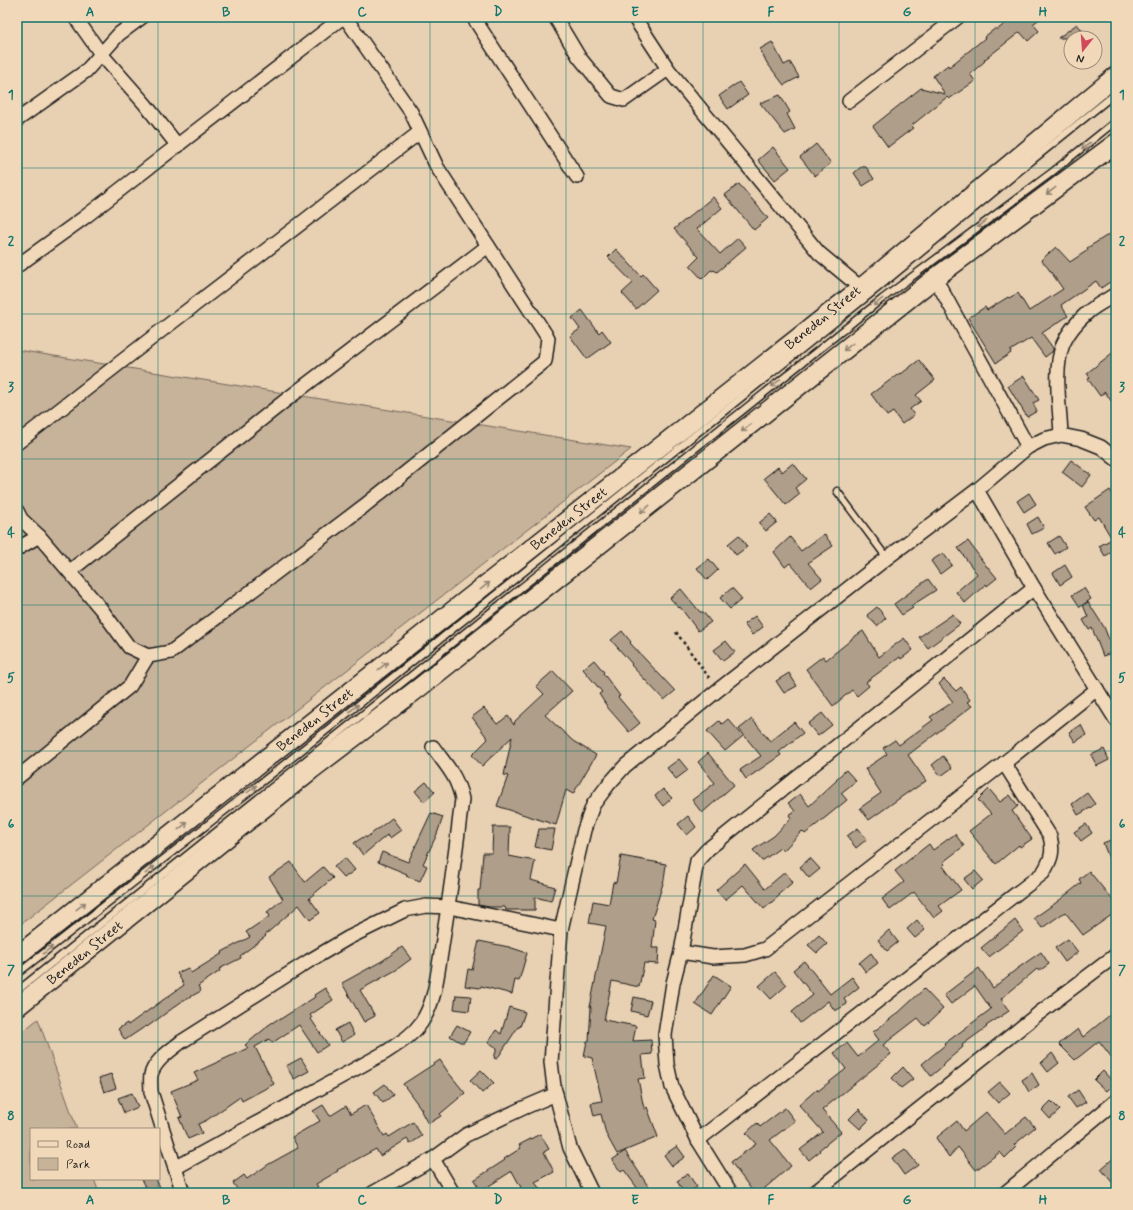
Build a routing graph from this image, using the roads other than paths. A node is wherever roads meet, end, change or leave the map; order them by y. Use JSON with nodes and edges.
{"nodes":[{"id":1,"x":75,"y":17,"type":"edge"},
{"id":2,"x":142,"y":17,"type":"edge"},
{"id":3,"x":344,"y":17,"type":"edge"},
{"id":4,"x":473,"y":17,"type":"edge"},
{"id":5,"x":555,"y":17,"type":"edge"},
{"id":6,"x":634,"y":17,"type":"edge"},
{"id":7,"x":958,"y":17,"type":"edge"},
{"id":8,"x":101,"y":54,"type":"junction"},
{"id":9,"x":668,"y":69,"type":"junction"},
{"id":10,"x":1116,"y":76,"type":"edge"},
{"id":11,"x":1116,"y":93,"type":"edge"},
{"id":12,"x":849,"y":101,"type":"dead end"},
{"id":13,"x":17,"y":120,"type":"edge"},
{"id":14,"x":1116,"y":121,"type":"edge"},
{"id":15,"x":420,"y":132,"type":"junction"},
{"id":16,"x":1116,"y":143,"type":"edge"},
{"id":17,"x":178,"y":146,"type":"junction"},
{"id":18,"x":577,"y":177,"type":"dead end"},
{"id":19,"x":488,"y":246,"type":"junction"},
{"id":20,"x":17,"y":266,"type":"edge"},
{"id":21,"x":935,"y":278,"type":"junction"},
{"id":22,"x":861,"y":288,"type":"junction"},
{"id":23,"x":1116,"y":294,"type":"edge"},
{"id":24,"x":1061,"y":435,"type":"junction"},
{"id":25,"x":17,"y":443,"type":"edge"},
{"id":26,"x":1028,"y":447,"type":"junction"},
{"id":27,"x":1116,"y":459,"type":"edge"},
{"id":28,"x":977,"y":490,"type":"junction"},
{"id":29,"x":837,"y":491,"type":"dead end"},
{"id":30,"x":17,"y":511,"type":"edge"},
{"id":31,"x":39,"y":536,"type":"junction"},
{"id":32,"x":17,"y":549,"type":"edge"},
{"id":33,"x":887,"y":558,"type":"junction"},
{"id":34,"x":70,"y":571,"type":"junction"},
{"id":35,"x":1034,"y":588,"type":"junction"},
{"id":36,"x":148,"y":656,"type":"junction"},
{"id":37,"x":1097,"y":689,"type":"junction"},
{"id":38,"x":1116,"y":720,"type":"edge"},
{"id":39,"x":433,"y":747,"type":"dead end"},
{"id":40,"x":1004,"y":763,"type":"junction"},
{"id":41,"x":17,"y":778,"type":"edge"},
{"id":42,"x":448,"y":907,"type":"junction"},
{"id":43,"x":562,"y":930,"type":"junction"},
{"id":44,"x":681,"y":952,"type":"junction"},
{"id":45,"x":1116,"y":955,"type":"edge"},
{"id":46,"x":17,"y":956,"type":"edge"},
{"id":47,"x":17,"y":974,"type":"edge"},
{"id":48,"x":17,"y":991,"type":"edge"},
{"id":49,"x":17,"y":1007,"type":"edge"},
{"id":50,"x":556,"y":1094,"type":"junction"},
{"id":51,"x":1116,"y":1101,"type":"edge"},
{"id":52,"x":698,"y":1140,"type":"junction"},
{"id":53,"x":433,"y":1159,"type":"junction"},
{"id":54,"x":175,"y":1168,"type":"junction"},
{"id":55,"x":183,"y":1193,"type":"edge"},
{"id":56,"x":373,"y":1193,"type":"edge"},
{"id":57,"x":453,"y":1193,"type":"edge"},
{"id":58,"x":592,"y":1193,"type":"edge"},
{"id":59,"x":731,"y":1193,"type":"edge"},
{"id":60,"x":814,"y":1193,"type":"edge"},
{"id":61,"x":1006,"y":1193,"type":"edge"}],
"edges":[{"from":1,"to":8,"type":"street"},
{"from":2,"to":8,"type":"street"},
{"from":3,"to":15,"type":"street"},
{"from":3,"to":17,"type":"street"},
{"from":4,"to":18,"type":"street"},
{"from":5,"to":9,"type":"street"},
{"from":6,"to":9,"type":"street"},
{"from":7,"to":12,"type":"street"},
{"from":8,"to":13,"type":"street"},
{"from":8,"to":17,"type":"street"},
{"from":9,"to":22,"type":"street"},
{"from":10,"to":22,"type":"main road","name":"Beneden Street"},
{"from":47,"to":11,"type":"lane","one_way":true},
{"from":14,"to":48,"type":"lane","one_way":true},
{"from":15,"to":19,"type":"street"},
{"from":15,"to":25,"type":"street"},
{"from":16,"to":21,"type":"main road","name":"Beneden Street","one_way":true},
{"from":17,"to":20,"type":"street"},
{"from":19,"to":34,"type":"street"},
{"from":19,"to":36,"type":"street"},
{"from":21,"to":26,"type":"street"},
{"from":21,"to":49,"type":"main road","name":"Beneden Street","one_way":true},
{"from":46,"to":22,"type":"main road","name":"Beneden Street","one_way":true},
{"from":23,"to":24,"type":"street"},
{"from":24,"to":26,"type":"street"},
{"from":24,"to":27,"type":"street"},
{"from":26,"to":28,"type":"street"},
{"from":28,"to":33,"type":"street"},
{"from":28,"to":35,"type":"street"},
{"from":29,"to":33,"type":"lane"},
{"from":30,"to":31,"type":"street"},
{"from":31,"to":32,"type":"street"},
{"from":31,"to":34,"type":"street"},
{"from":33,"to":43,"type":"street"},
{"from":34,"to":36,"type":"street"},
{"from":35,"to":37,"type":"street"},
{"from":35,"to":44,"type":"street"},
{"from":36,"to":41,"type":"street"},
{"from":37,"to":38,"type":"street"},
{"from":37,"to":40,"type":"street"},
{"from":39,"to":42,"type":"street"},
{"from":40,"to":44,"type":"street"},
{"from":40,"to":52,"type":"street"},
{"from":42,"to":43,"type":"street"},
{"from":42,"to":54,"type":"street"},
{"from":42,"to":54,"type":"street"},
{"from":43,"to":50,"type":"street"},
{"from":44,"to":52,"type":"street"},
{"from":45,"to":60,"type":"street"},
{"from":50,"to":53,"type":"street"},
{"from":50,"to":58,"type":"street"},
{"from":51,"to":61,"type":"street"},
{"from":52,"to":59,"type":"street"},
{"from":53,"to":56,"type":"street"},
{"from":53,"to":57,"type":"street"},
{"from":54,"to":55,"type":"street"}]}
